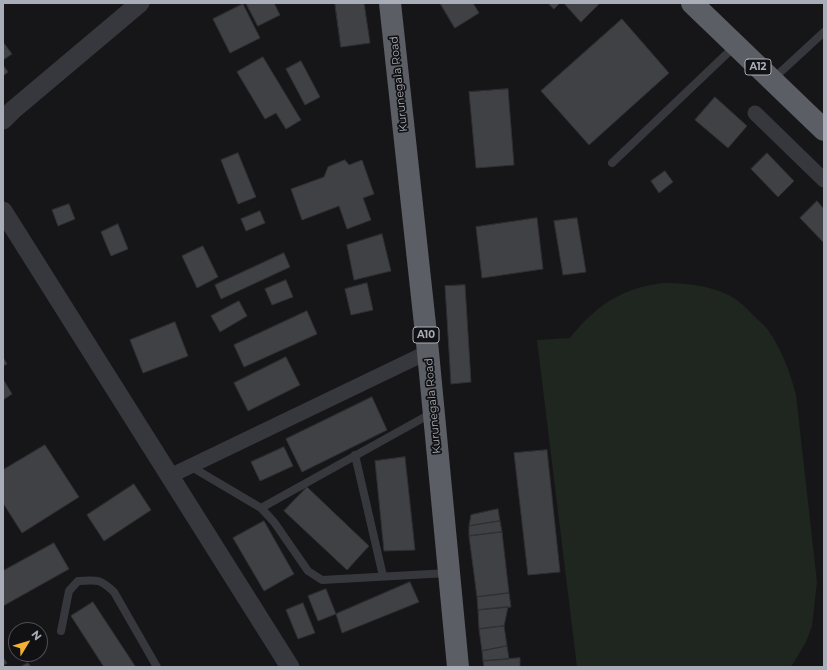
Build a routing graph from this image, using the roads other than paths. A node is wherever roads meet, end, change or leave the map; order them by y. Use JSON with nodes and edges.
{"nodes":[{"id":1,"x":140,"y":3,"type":"edge"},
{"id":2,"x":390,"y":3,"type":"edge"},
{"id":3,"x":692,"y":3,"type":"edge"},
{"id":4,"x":824,"y":32,"type":"edge"},
{"id":5,"x":736,"y":45,"type":"junction"},
{"id":6,"x":772,"y":79,"type":"junction"},
{"id":7,"x":755,"y":113,"type":"dead end"},
{"id":8,"x":3,"y":120,"type":"edge"},
{"id":9,"x":824,"y":130,"type":"edge"},
{"id":10,"x":612,"y":163,"type":"dead end"},
{"id":11,"x":824,"y":180,"type":"edge"},
{"id":12,"x":3,"y":210,"type":"edge"},
{"id":13,"x":428,"y":352,"type":"junction"},
{"id":14,"x":434,"y":412,"type":"junction"},
{"id":15,"x":355,"y":455,"type":"junction"},
{"id":16,"x":190,"y":466,"type":"junction"},
{"id":17,"x":170,"y":476,"type":"junction"},
{"id":18,"x":261,"y":508,"type":"junction"},
{"id":19,"x":449,"y":573,"type":"junction"},
{"id":20,"x":383,"y":576,"type":"junction"},
{"id":21,"x":61,"y":631,"type":"dead end"},
{"id":22,"x":157,"y":667,"type":"edge"},
{"id":23,"x":290,"y":667,"type":"edge"},
{"id":24,"x":458,"y":667,"type":"edge"}],
"edges":[{"from":1,"to":8,"type":"street"},
{"from":2,"to":13,"type":"highway","name":"Kurunegala Road","number":"A10"},
{"from":3,"to":5,"type":"highway","number":"A12"},
{"from":4,"to":6,"type":"lane"},
{"from":5,"to":6,"type":"highway","number":"A12"},
{"from":5,"to":10,"type":"lane"},
{"from":6,"to":9,"type":"highway","number":"A12"},
{"from":7,"to":11,"type":"street"},
{"from":12,"to":17,"type":"street"},
{"from":13,"to":14,"type":"highway","name":"Kurunegala Road","number":"A10"},
{"from":13,"to":16,"type":"street"},
{"from":14,"to":15,"type":"lane"},
{"from":14,"to":19,"type":"highway","name":"Kurunegala Road","number":"A10"},
{"from":15,"to":18,"type":"lane"},
{"from":15,"to":20,"type":"lane"},
{"from":16,"to":17,"type":"street"},
{"from":16,"to":18,"type":"lane"},
{"from":17,"to":23,"type":"street"},
{"from":18,"to":20,"type":"lane"},
{"from":19,"to":20,"type":"lane"},
{"from":19,"to":24,"type":"highway","name":"Kurunegala Road","number":"A10"},
{"from":21,"to":22,"type":"lane"}]}
